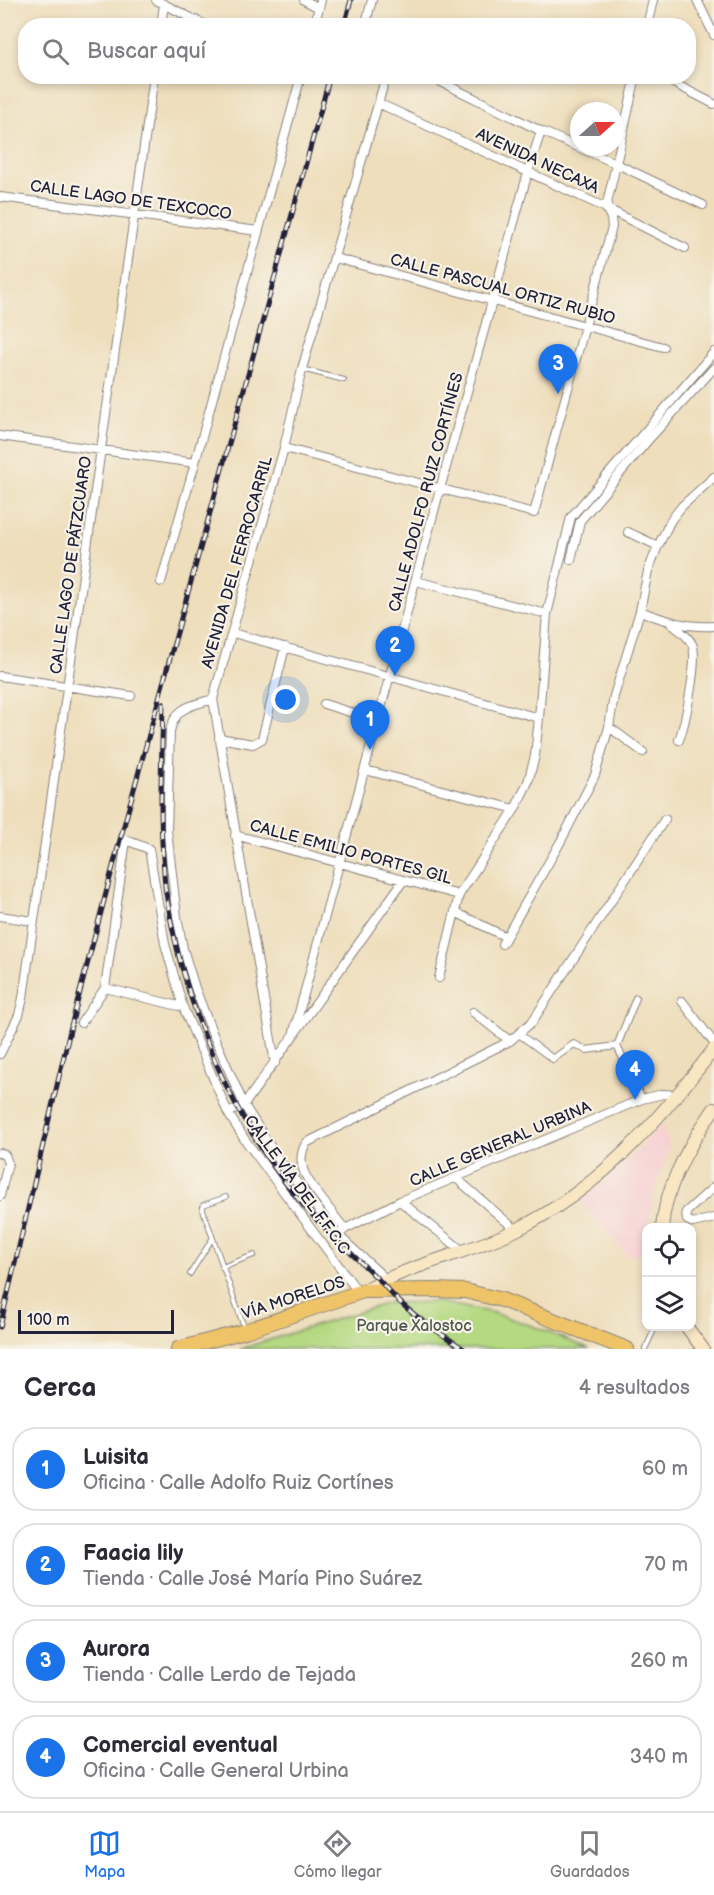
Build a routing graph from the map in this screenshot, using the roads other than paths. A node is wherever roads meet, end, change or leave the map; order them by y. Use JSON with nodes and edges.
{"nodes":[{"id":1,"x":304,"y":0,"type":"edge"},
{"id":2,"x":372,"y":0,"type":"edge"},
{"id":3,"x":653,"y":0,"type":"edge"},
{"id":4,"x":697,"y":0,"type":"edge"},
{"id":5,"x":160,"y":2,"type":"edge"},
{"id":6,"x":320,"y":4,"type":"edge"},
{"id":7,"x":161,"y":18,"type":"edge"},
{"id":8,"x":191,"y":18,"type":"edge"},
{"id":9,"x":367,"y":18,"type":"edge"},
{"id":10,"x":649,"y":18,"type":"edge"},
{"id":11,"x":714,"y":35,"type":"edge"},
{"id":12,"x":153,"y":84,"type":"edge"},
{"id":13,"x":299,"y":84,"type":"edge"},
{"id":14,"x":384,"y":84,"type":"edge"},
{"id":15,"x":445,"y":84,"type":"edge"},
{"id":16,"x":634,"y":84,"type":"edge"},
{"id":17,"x":675,"y":84,"type":"edge"},
{"id":18,"x":378,"y":103,"type":"junction"},
{"id":19,"x":714,"y":104,"type":"edge"},
{"id":20,"x":541,"y":131,"type":"junction"},
{"id":21,"x":615,"y":163,"type":"junction"},
{"id":22,"x":528,"y":172,"type":"junction"},
{"id":23,"x":0,"y":197,"type":"edge"},
{"id":24,"x":703,"y":205,"type":"dead end"},
{"id":25,"x":606,"y":208,"type":"junction"},
{"id":26,"x":135,"y":216,"type":"junction"},
{"id":27,"x":258,"y":231,"type":"junction"},
{"id":28,"x":685,"y":248,"type":"dead end"},
{"id":29,"x":335,"y":258,"type":"junction"},
{"id":30,"x":494,"y":300,"type":"junction"},
{"id":31,"x":585,"y":325,"type":"junction"},
{"id":32,"x":663,"y":347,"type":"dead end"},
{"id":33,"x":714,"y":352,"type":"edge"},
{"id":34,"x":714,"y":368,"type":"edge"},
{"id":35,"x":302,"y":369,"type":"junction"},
{"id":36,"x":344,"y":380,"type":"dead end"},
{"id":37,"x":0,"y":436,"type":"edge"},
{"id":38,"x":284,"y":448,"type":"junction"},
{"id":39,"x":101,"y":450,"type":"junction"},
{"id":40,"x":195,"y":463,"type":"junction"},
{"id":41,"x":714,"y":477,"type":"edge"},
{"id":42,"x":440,"y":489,"type":"junction"},
{"id":43,"x":628,"y":532,"type":"dead end"},
{"id":44,"x":658,"y":546,"type":"junction"},
{"id":45,"x":571,"y":560,"type":"dead end"},
{"id":46,"x":161,"y":582,"type":"dead end"},
{"id":47,"x":416,"y":582,"type":"junction"},
{"id":48,"x":639,"y":611,"type":"junction"},
{"id":49,"x":547,"y":614,"type":"junction"},
{"id":50,"x":669,"y":622,"type":"junction"},
{"id":51,"x":714,"y":626,"type":"edge"},
{"id":52,"x":233,"y":633,"type":"junction"},
{"id":53,"x":285,"y":647,"type":"junction"},
{"id":54,"x":389,"y":675,"type":"junction"},
{"id":55,"x":0,"y":676,"type":"edge"},
{"id":56,"x":68,"y":686,"type":"junction"},
{"id":57,"x":131,"y":696,"type":"dead end"},
{"id":58,"x":213,"y":699,"type":"junction"},
{"id":59,"x":324,"y":704,"type":"dead end"},
{"id":60,"x":539,"y":718,"type":"junction"},
{"id":61,"x":378,"y":721,"type":"junction"},
{"id":62,"x":609,"y":727,"type":"junction"},
{"id":63,"x":219,"y":738,"type":"junction"},
{"id":64,"x":679,"y":740,"type":"dead end"},
{"id":65,"x":643,"y":752,"type":"dead end"},
{"id":66,"x":365,"y":770,"type":"junction"},
{"id":67,"x":515,"y":809,"type":"junction"},
{"id":68,"x":665,"y":819,"type":"dead end"},
{"id":69,"x":235,"y":835,"type":"junction"},
{"id":70,"x":340,"y":862,"type":"junction"},
{"id":71,"x":403,"y":881,"type":"junction"},
{"id":72,"x":459,"y":895,"type":"junction"},
{"id":73,"x":455,"y":912,"type":"junction"},
{"id":74,"x":0,"y":916,"type":"edge"},
{"id":75,"x":33,"y":921,"type":"junction"},
{"id":76,"x":439,"y":978,"type":"dead end"},
{"id":77,"x":105,"y":988,"type":"junction"},
{"id":78,"x":636,"y":998,"type":"dead end"},
{"id":79,"x":682,"y":1001,"type":"dead end"},
{"id":80,"x":183,"y":1007,"type":"junction"},
{"id":81,"x":473,"y":1012,"type":"dead end"},
{"id":82,"x":81,"y":1023,"type":"dead end"},
{"id":83,"x":519,"y":1034,"type":"junction"},
{"id":84,"x":293,"y":1035,"type":"junction"},
{"id":85,"x":510,"y":1041,"type":"junction"},
{"id":86,"x":714,"y":1043,"type":"edge"},
{"id":87,"x":616,"y":1046,"type":"junction"},
{"id":88,"x":714,"y":1049,"type":"edge"},
{"id":89,"x":0,"y":1054,"type":"edge"},
{"id":90,"x":275,"y":1063,"type":"junction"},
{"id":91,"x":678,"y":1095,"type":"junction"},
{"id":92,"x":642,"y":1100,"type":"junction"},
{"id":93,"x":244,"y":1104,"type":"junction"},
{"id":94,"x":714,"y":1109,"type":"edge"},
{"id":95,"x":228,"y":1113,"type":"junction"},
{"id":96,"x":0,"y":1153,"type":"edge"},
{"id":97,"x":456,"y":1178,"type":"junction"},
{"id":98,"x":714,"y":1187,"type":"edge"},
{"id":99,"x":0,"y":1196,"type":"edge"},
{"id":100,"x":226,"y":1197,"type":"dead end"},
{"id":101,"x":400,"y":1202,"type":"junction"},
{"id":102,"x":713,"y":1221,"type":"edge"},
{"id":103,"x":662,"y":1223,"type":"edge"},
{"id":104,"x":516,"y":1230,"type":"junction"},
{"id":105,"x":342,"y":1232,"type":"junction"},
{"id":106,"x":213,"y":1238,"type":"junction"},
{"id":107,"x":464,"y":1252,"type":"junction"},
{"id":108,"x":254,"y":1255,"type":"dead end"},
{"id":109,"x":222,"y":1267,"type":"junction"},
{"id":110,"x":190,"y":1274,"type":"dead end"},
{"id":111,"x":385,"y":1279,"type":"junction"},
{"id":112,"x":399,"y":1291,"type":"junction"},
{"id":113,"x":361,"y":1292,"type":"junction"},
{"id":114,"x":245,"y":1331,"type":"junction"},
{"id":115,"x":654,"y":1331,"type":"edge"},
{"id":116,"x":689,"y":1331,"type":"edge"},
{"id":117,"x":178,"y":1349,"type":"edge"},
{"id":118,"x":627,"y":1349,"type":"edge"},
{"id":119,"x":645,"y":1349,"type":"edge"},
{"id":120,"x":702,"y":1349,"type":"edge"}],
"edges":[{"from":1,"to":6,"type":"street"},
{"from":2,"to":9,"type":"street"},
{"from":3,"to":10,"type":"street"},
{"from":4,"to":11,"type":"street"},
{"from":5,"to":7,"type":"street"},
{"from":5,"to":8,"type":"street"},
{"from":12,"to":26,"type":"street","name":"CALLE LAGO DE PÁTZCUARO"},
{"from":13,"to":27,"type":"street"},
{"from":14,"to":18,"type":"street","name":"AVENIDA DEL FERROCARRIL"},
{"from":15,"to":20,"type":"street","name":"AVENIDA NECAXA"},
{"from":16,"to":21,"type":"street"},
{"from":17,"to":19,"type":"street"},
{"from":18,"to":22,"type":"street","name":"AVENIDA NECAXA"},
{"from":18,"to":29,"type":"street","name":"AVENIDA DEL FERROCARRIL"},
{"from":20,"to":21,"type":"street","name":"AVENIDA NECAXA"},
{"from":20,"to":22,"type":"street","name":"CALLE ADOLFO RUIZ CORTÍNES"},
{"from":21,"to":24,"type":"street","name":"AVENIDA NECAXA"},
{"from":21,"to":25,"type":"street"},
{"from":22,"to":25,"type":"street","name":"AVENIDA NECAXA"},
{"from":22,"to":30,"type":"street","name":"CALLE ADOLFO RUIZ CORTÍNES"},
{"from":23,"to":26,"type":"street","name":"CALLE LAGO DE TEXCOCO"},
{"from":25,"to":28,"type":"street","name":"AVENIDA NECAXA"},
{"from":25,"to":31,"type":"street"},
{"from":26,"to":27,"type":"street","name":"CALLE LAGO DE TEXCOCO"},
{"from":26,"to":39,"type":"street","name":"CALLE LAGO DE PÁTZCUARO"},
{"from":27,"to":40,"type":"street"},
{"from":29,"to":30,"type":"street","name":"CALLE PASCUAL ORTIZ RUBIO"},
{"from":29,"to":35,"type":"street","name":"AVENIDA DEL FERROCARRIL"},
{"from":30,"to":31,"type":"street","name":"CALLE PASCUAL ORTIZ RUBIO"},
{"from":30,"to":42,"type":"street","name":"CALLE ADOLFO RUIZ CORTÍNES"},
{"from":31,"to":32,"type":"street","name":"CALLE PASCUAL ORTIZ RUBIO"},
{"from":31,"to":42,"type":"street"},
{"from":33,"to":49,"type":"street"},
{"from":34,"to":45,"type":"street"},
{"from":35,"to":36,"type":"lane"},
{"from":35,"to":38,"type":"street","name":"AVENIDA DEL FERROCARRIL"},
{"from":37,"to":39,"type":"street"},
{"from":38,"to":42,"type":"street"},
{"from":38,"to":52,"type":"street","name":"AVENIDA DEL FERROCARRIL"},
{"from":39,"to":40,"type":"street"},
{"from":39,"to":56,"type":"street","name":"CALLE LAGO DE PÁTZCUARO"},
{"from":40,"to":46,"type":"street"},
{"from":41,"to":44,"type":"street"},
{"from":42,"to":47,"type":"street","name":"CALLE ADOLFO RUIZ CORTÍNES"},
{"from":43,"to":44,"type":"street"},
{"from":44,"to":48,"type":"street"},
{"from":47,"to":49,"type":"street"},
{"from":47,"to":54,"type":"street","name":"CALLE ADOLFO RUIZ CORTÍNES"},
{"from":48,"to":50,"type":"street"},
{"from":48,"to":62,"type":"street"},
{"from":49,"to":60,"type":"street"},
{"from":50,"to":51,"type":"street"},
{"from":50,"to":64,"type":"street"},
{"from":52,"to":53,"type":"street"},
{"from":52,"to":58,"type":"street","name":"AVENIDA DEL FERROCARRIL"},
{"from":53,"to":54,"type":"street"},
{"from":53,"to":63,"type":"street"},
{"from":54,"to":60,"type":"street"},
{"from":54,"to":61,"type":"street","name":"CALLE ADOLFO RUIZ CORTÍNES"},
{"from":55,"to":56,"type":"street"},
{"from":56,"to":57,"type":"street"},
{"from":56,"to":75,"type":"street","name":"CALLE LAGO DE PÁTZCUARO"},
{"from":58,"to":63,"type":"street","name":"AVENIDA DEL FERROCARRIL"},
{"from":58,"to":93,"type":"street","name":"CALLE VÍA DEL F.F.C.C"},
{"from":59,"to":61,"type":"street"},
{"from":60,"to":67,"type":"street"},
{"from":61,"to":66,"type":"street","name":"CALLE ADOLFO RUIZ CORTÍNES"},
{"from":62,"to":65,"type":"street"},
{"from":62,"to":73,"type":"street"},
{"from":63,"to":69,"type":"street","name":"AVENIDA DEL FERROCARRIL"},
{"from":66,"to":67,"type":"street"},
{"from":66,"to":70,"type":"street","name":"CALLE ADOLFO RUIZ CORTÍNES"},
{"from":67,"to":72,"type":"street"},
{"from":68,"to":83,"type":"street"},
{"from":69,"to":70,"type":"street","name":"CALLE EMILIO PORTES GIL"},
{"from":69,"to":90,"type":"street","name":"AVENIDA DEL FERROCARRIL"},
{"from":70,"to":71,"type":"street","name":"CALLE EMILIO PORTES GIL"},
{"from":70,"to":84,"type":"street","name":"CALLE ADOLFO RUIZ CORTÍNES"},
{"from":71,"to":72,"type":"street","name":"CALLE EMILIO PORTES GIL"},
{"from":71,"to":84,"type":"street"},
{"from":72,"to":73,"type":"street"},
{"from":73,"to":76,"type":"street"},
{"from":74,"to":75,"type":"street"},
{"from":75,"to":89,"type":"street","name":"CALLE LAGO DE PÁTZCUARO"},
{"from":77,"to":80,"type":"street"},
{"from":77,"to":80,"type":"street","name":"CALLE VÍA DEL F.F.C.C"},
{"from":77,"to":82,"type":"street"},
{"from":78,"to":87,"type":"street"},
{"from":79,"to":86,"type":"street"},
{"from":80,"to":95,"type":"street","name":"CALLE VÍA DEL F.F.C.C"},
{"from":81,"to":85,"type":"street"},
{"from":83,"to":85,"type":"street"},
{"from":83,"to":87,"type":"street"},
{"from":84,"to":90,"type":"street"},
{"from":85,"to":105,"type":"street"},
{"from":87,"to":92,"type":"street"},
{"from":88,"to":91,"type":"main road"},
{"from":90,"to":93,"type":"street"},
{"from":91,"to":92,"type":"street","name":"CALLE GENERAL URBINA"},
{"from":91,"to":104,"type":"main road"},
{"from":92,"to":97,"type":"street","name":"CALLE GENERAL URBINA"},
{"from":93,"to":95,"type":"street"},
{"from":93,"to":105,"type":"street","name":"CALLE VÍA DEL F.F.C.C"},
{"from":94,"to":103,"type":"main road"},
{"from":95,"to":113,"type":"street","name":"CALLE VÍA DEL F.F.C.C"},
{"from":96,"to":99,"type":"street"},
{"from":97,"to":101,"type":"street","name":"CALLE GENERAL URBINA"},
{"from":97,"to":104,"type":"street"},
{"from":98,"to":102,"type":"street"},
{"from":100,"to":106,"type":"lane"},
{"from":101,"to":105,"type":"street","name":"CALLE GENERAL URBINA"},
{"from":101,"to":107,"type":"street"},
{"from":104,"to":107,"type":"main road"},
{"from":105,"to":111,"type":"street","name":"CALLE VÍA DEL F.F.C.C"},
{"from":106,"to":109,"type":"lane"},
{"from":106,"to":110,"type":"lane"},
{"from":107,"to":111,"type":"main road"},
{"from":108,"to":109,"type":"lane"},
{"from":109,"to":114,"type":"lane"},
{"from":111,"to":112,"type":"street","name":"CALLE VÍA DEL F.F.C.C"},
{"from":111,"to":113,"type":"main road"},
{"from":112,"to":113,"type":"main road","name":"VÍA MORELOS"},
{"from":112,"to":118,"type":"main road","name":"VÍA MORELOS"},
{"from":113,"to":114,"type":"main road","name":"VÍA MORELOS"},
{"from":114,"to":117,"type":"main road","name":"VÍA MORELOS"},
{"from":115,"to":119,"type":"lane"},
{"from":116,"to":120,"type":"main road"}]}
